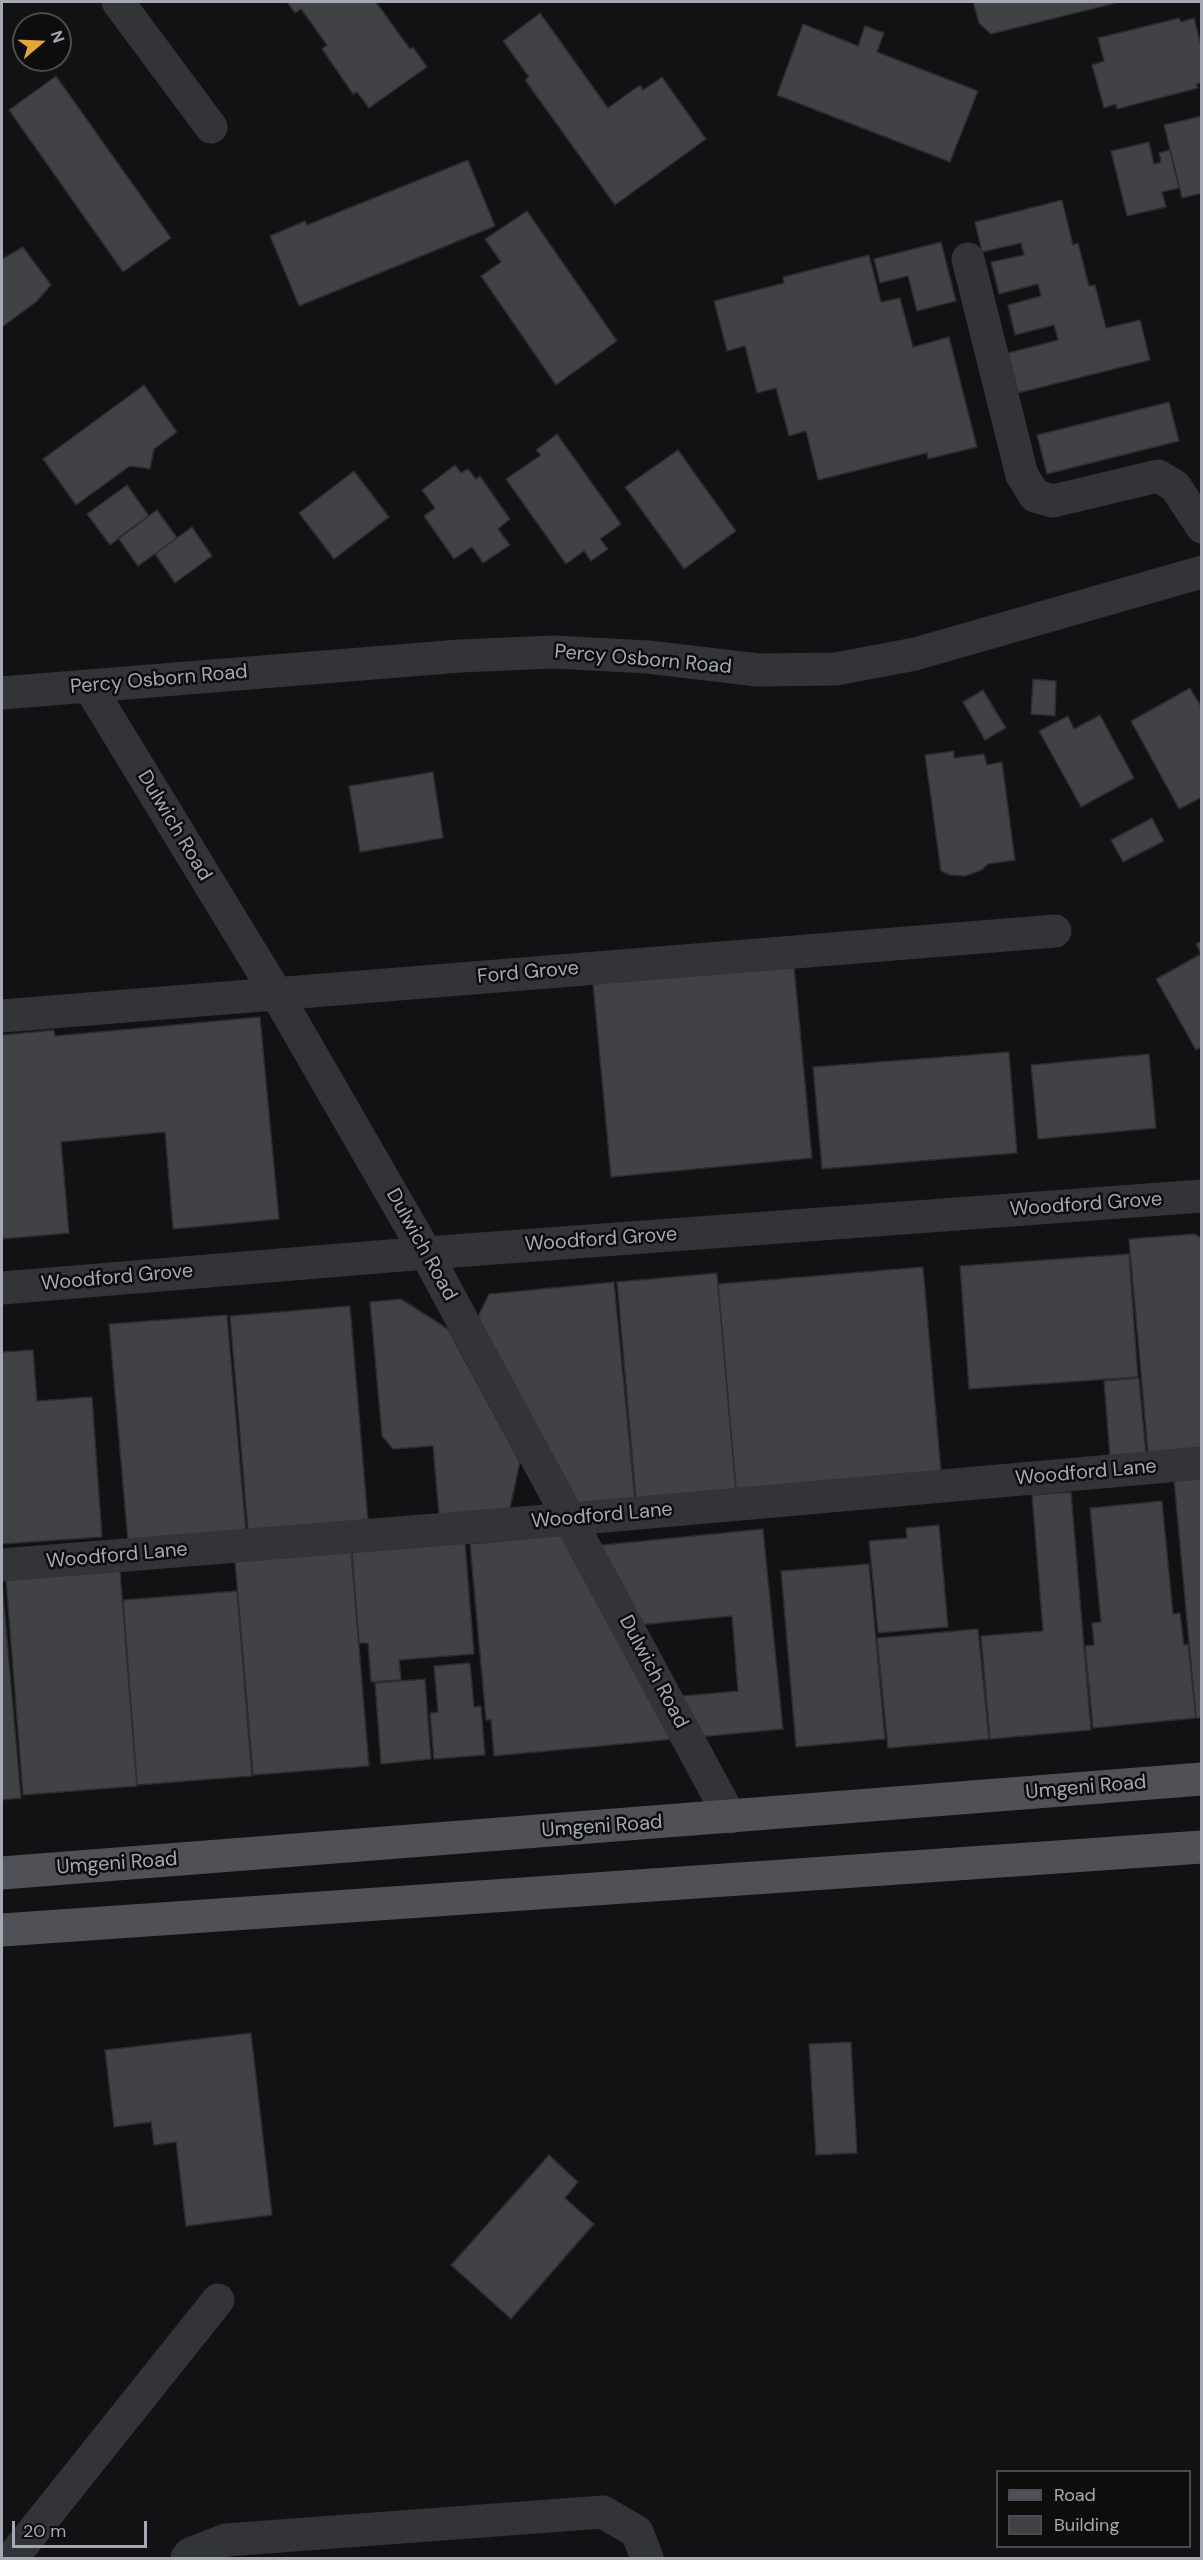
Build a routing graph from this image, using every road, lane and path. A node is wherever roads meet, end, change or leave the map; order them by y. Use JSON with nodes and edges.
{"nodes":[{"id":1,"x":118,"y":2,"type":"edge"},
{"id":2,"x":210,"y":128,"type":"dead end"},
{"id":3,"x":968,"y":259,"type":"dead end"},
{"id":4,"x":1202,"y":527,"type":"edge"},
{"id":5,"x":1202,"y":572,"type":"edge"},
{"id":6,"x":89,"y":686,"type":"junction"},
{"id":7,"x":2,"y":693,"type":"edge"},
{"id":8,"x":1055,"y":931,"type":"dead end"},
{"id":9,"x":276,"y":993,"type":"junction"},
{"id":10,"x":2,"y":1016,"type":"edge"},
{"id":11,"x":1202,"y":1196,"type":"edge"},
{"id":12,"x":426,"y":1253,"type":"junction"},
{"id":13,"x":2,"y":1288,"type":"edge"},
{"id":14,"x":1202,"y":1463,"type":"edge"},
{"id":15,"x":572,"y":1519,"type":"junction"},
{"id":16,"x":2,"y":1565,"type":"edge"},
{"id":17,"x":1202,"y":1779,"type":"edge"},
{"id":18,"x":730,"y":1817,"type":"junction"},
{"id":19,"x":1202,"y":1847,"type":"edge"},
{"id":20,"x":2,"y":1873,"type":"edge"},
{"id":21,"x":2,"y":1930,"type":"edge"},
{"id":22,"x":218,"y":2300,"type":"dead end"},
{"id":23,"x":12,"y":2559,"type":"edge"},
{"id":24,"x":187,"y":2559,"type":"edge"},
{"id":25,"x":647,"y":2559,"type":"edge"}],
"edges":[{"from":1,"to":2,"type":"street"},
{"from":3,"to":4,"type":"street"},
{"from":5,"to":6,"type":"street","name":"Percy Osborn Road"},
{"from":6,"to":7,"type":"street","name":"Percy Osborn Road"},
{"from":6,"to":9,"type":"street","name":"Dulwich Road"},
{"from":8,"to":9,"type":"street","name":"Ford Grove"},
{"from":9,"to":10,"type":"street","name":"Ford Grove"},
{"from":9,"to":12,"type":"street","name":"Dulwich Road"},
{"from":11,"to":12,"type":"street","name":"Woodford Grove"},
{"from":12,"to":13,"type":"street","name":"Woodford Grove"},
{"from":12,"to":15,"type":"street","name":"Dulwich Road"},
{"from":14,"to":15,"type":"street","name":"Woodford Lane"},
{"from":15,"to":16,"type":"street","name":"Woodford Lane"},
{"from":15,"to":18,"type":"street","name":"Dulwich Road"},
{"from":17,"to":18,"type":"main road","name":"Umgeni Road"},
{"from":18,"to":20,"type":"main road","name":"Umgeni Road"},
{"from":19,"to":21,"type":"main road"},
{"from":22,"to":23,"type":"street"},
{"from":24,"to":25,"type":"street"}]}
